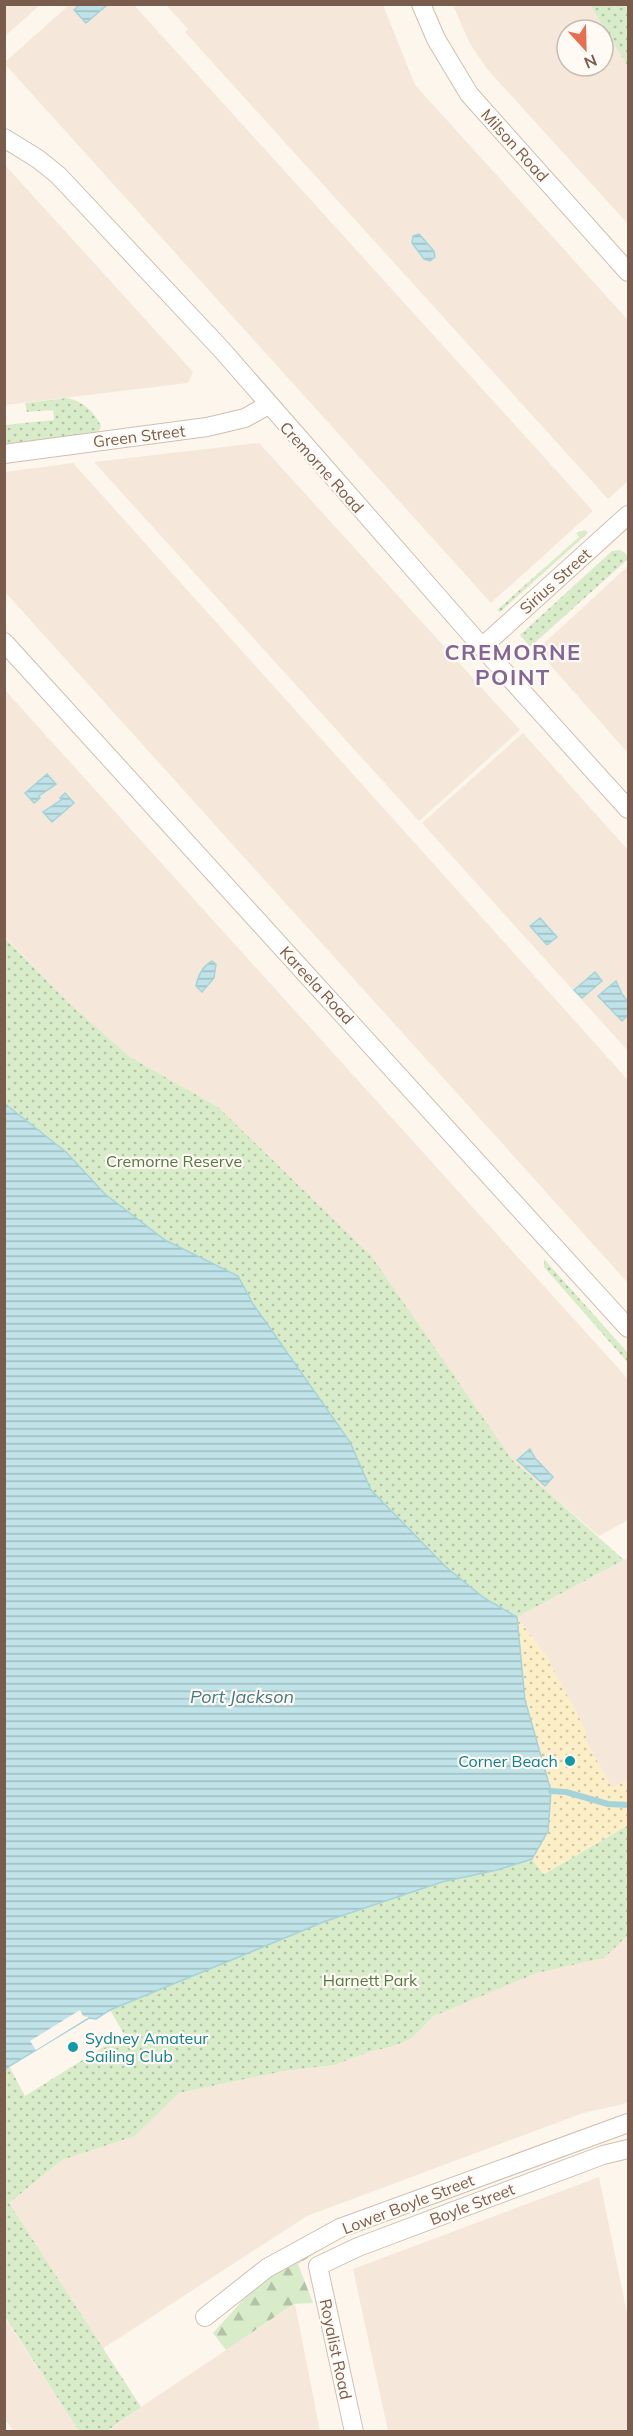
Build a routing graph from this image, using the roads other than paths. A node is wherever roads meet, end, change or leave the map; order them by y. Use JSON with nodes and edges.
{"nodes":[{"id":1,"x":421,"y":4,"type":"edge"},
{"id":2,"x":4,"y":138,"type":"edge"},
{"id":3,"x":628,"y":273,"type":"edge"},
{"id":4,"x":268,"y":405,"type":"junction"},
{"id":5,"x":4,"y":454,"type":"edge"},
{"id":6,"x":628,"y":515,"type":"edge"},
{"id":7,"x":4,"y":642,"type":"edge"},
{"id":8,"x":482,"y":647,"type":"junction"},
{"id":9,"x":628,"y":809,"type":"edge"},
{"id":10,"x":628,"y":1329,"type":"edge"},
{"id":11,"x":628,"y":2123,"type":"edge"},
{"id":12,"x":628,"y":2149,"type":"edge"},
{"id":13,"x":318,"y":2266,"type":"joint"},
{"id":14,"x":205,"y":2317,"type":"dead end"},
{"id":15,"x":354,"y":2432,"type":"edge"}],
"edges":[{"from":1,"to":3,"type":"street","name":"Milson Road"},
{"from":2,"to":4,"type":"street","name":"Cremorne Road"},
{"from":4,"to":5,"type":"street","name":"Green Street"},
{"from":4,"to":8,"type":"street","name":"Cremorne Road"},
{"from":6,"to":8,"type":"street","name":"Sirius Street"},
{"from":7,"to":10,"type":"street","name":"Kareela Road"},
{"from":8,"to":9,"type":"street","name":"Cremorne Road"},
{"from":11,"to":14,"type":"street","name":"Lower Boyle Street"},
{"from":12,"to":13,"type":"street","name":"Boyle Street"},
{"from":13,"to":15,"type":"street","name":"Royalist Road"}]}
